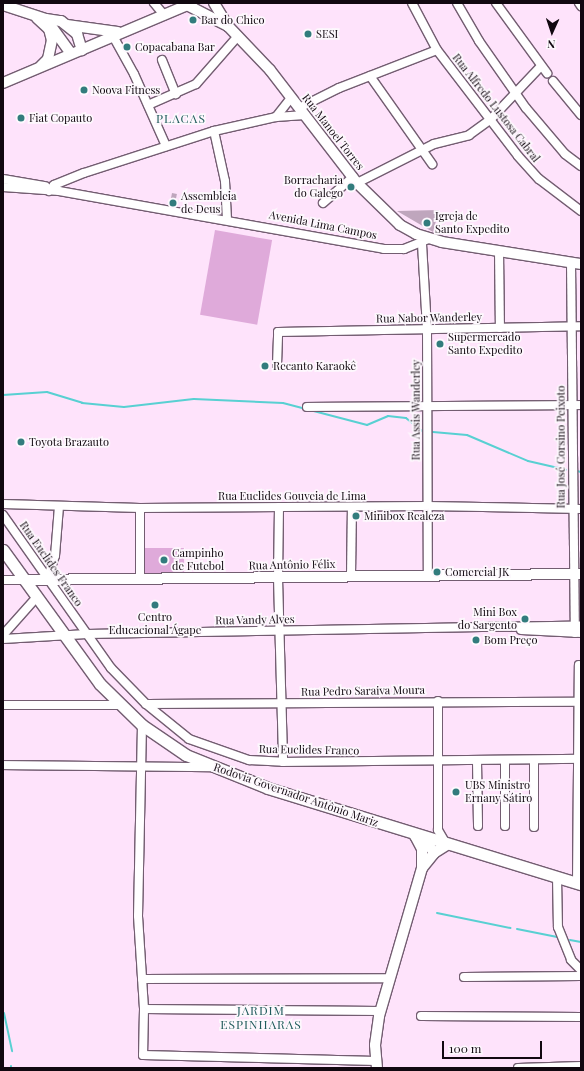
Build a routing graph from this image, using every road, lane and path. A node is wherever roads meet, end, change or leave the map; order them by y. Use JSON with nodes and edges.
{"nodes":[{"id":1,"x":154,"y":3,"type":"edge"},
{"id":2,"x":214,"y":3,"type":"edge"},
{"id":3,"x":412,"y":3,"type":"edge"},
{"id":4,"x":457,"y":3,"type":"edge"},
{"id":5,"x":496,"y":3,"type":"edge"},
{"id":6,"x":579,"y":3,"type":"edge"},
{"id":7,"x":189,"y":4,"type":"edge"},
{"id":8,"x":3,"y":5,"type":"edge"},
{"id":9,"x":581,"y":6,"type":"edge"},
{"id":10,"x":221,"y":7,"type":"edge"},
{"id":11,"x":204,"y":8,"type":"edge"},
{"id":12,"x":34,"y":15,"type":"junction"},
{"id":13,"x":164,"y":15,"type":"junction"},
{"id":14,"x":46,"y":19,"type":"junction"},
{"id":15,"x":67,"y":25,"type":"junction"},
{"id":16,"x":228,"y":26,"type":"junction"},
{"id":17,"x":124,"y":32,"type":"junction"},
{"id":18,"x":113,"y":36,"type":"junction"},
{"id":19,"x":238,"y":36,"type":"junction"},
{"id":20,"x":82,"y":50,"type":"junction"},
{"id":21,"x":437,"y":50,"type":"junction"},
{"id":22,"x":71,"y":54,"type":"junction"},
{"id":23,"x":162,"y":60,"type":"dead end"},
{"id":24,"x":541,"y":66,"type":"junction"},
{"id":25,"x":40,"y":68,"type":"junction"},
{"id":26,"x":547,"y":73,"type":"dead end"},
{"id":27,"x":370,"y":76,"type":"junction"},
{"id":28,"x":553,"y":81,"type":"dead end"},
{"id":29,"x":3,"y":83,"type":"edge"},
{"id":30,"x":176,"y":94,"type":"junction"},
{"id":31,"x":516,"y":94,"type":"junction"},
{"id":32,"x":292,"y":98,"type":"junction"},
{"id":33,"x":148,"y":105,"type":"junction"},
{"id":34,"x":302,"y":111,"type":"junction"},
{"id":35,"x":581,"y":115,"type":"edge"},
{"id":36,"x":276,"y":117,"type":"junction"},
{"id":37,"x":490,"y":120,"type":"junction"},
{"id":38,"x":214,"y":132,"type":"junction"},
{"id":39,"x":166,"y":146,"type":"junction"},
{"id":40,"x":424,"y":149,"type":"junction"},
{"id":41,"x":432,"y":164,"type":"dead end"},
{"id":42,"x":581,"y":166,"type":"edge"},
{"id":43,"x":3,"y":179,"type":"edge"},
{"id":44,"x":355,"y":180,"type":"junction"},
{"id":45,"x":3,"y":187,"type":"edge"},
{"id":46,"x":50,"y":189,"type":"junction"},
{"id":47,"x":324,"y":203,"type":"dead end"},
{"id":48,"x":581,"y":210,"type":"edge"},
{"id":49,"x":227,"y":220,"type":"junction"},
{"id":50,"x":426,"y":241,"type":"junction"},
{"id":51,"x":499,"y":251,"type":"junction"},
{"id":52,"x":576,"y":263,"type":"edge"},
{"id":53,"x":570,"y":326,"type":"junction"},
{"id":54,"x":581,"y":326,"type":"edge"},
{"id":55,"x":427,"y":328,"type":"junction"},
{"id":56,"x":500,"y":328,"type":"junction"},
{"id":57,"x":278,"y":365,"type":"dead end"},
{"id":58,"x":577,"y":405,"type":"edge"},
{"id":59,"x":427,"y":406,"type":"junction"},
{"id":60,"x":307,"y":407,"type":"dead end"},
{"id":61,"x":572,"y":458,"type":"junction"},
{"id":62,"x":581,"y":458,"type":"edge"},
{"id":63,"x":3,"y":504,"type":"edge"},
{"id":64,"x":59,"y":506,"type":"junction"},
{"id":65,"x":427,"y":506,"type":"junction"},
{"id":66,"x":279,"y":507,"type":"junction"},
{"id":67,"x":352,"y":507,"type":"junction"},
{"id":68,"x":140,"y":508,"type":"junction"},
{"id":69,"x":572,"y":509,"type":"junction"},
{"id":70,"x":581,"y":509,"type":"edge"},
{"id":71,"x":3,"y":514,"type":"edge"},
{"id":72,"x":3,"y":550,"type":"edge"},
{"id":73,"x":577,"y":574,"type":"edge"},
{"id":74,"x":351,"y":576,"type":"junction"},
{"id":75,"x":428,"y":577,"type":"junction"},
{"id":76,"x":278,"y":578,"type":"junction"},
{"id":77,"x":3,"y":580,"type":"edge"},
{"id":78,"x":24,"y":580,"type":"junction"},
{"id":79,"x":47,"y":580,"type":"junction"},
{"id":80,"x":140,"y":580,"type":"junction"},
{"id":81,"x":36,"y":598,"type":"junction"},
{"id":82,"x":578,"y":629,"type":"edge"},
{"id":83,"x":281,"y":631,"type":"junction"},
{"id":84,"x":63,"y":634,"type":"junction"},
{"id":85,"x":87,"y":634,"type":"junction"},
{"id":86,"x":3,"y":635,"type":"edge"},
{"id":87,"x":3,"y":639,"type":"edge"},
{"id":88,"x":579,"y":665,"type":"dead end"},
{"id":89,"x":438,"y":701,"type":"junction"},
{"id":90,"x":580,"y":702,"type":"edge"},
{"id":91,"x":283,"y":703,"type":"junction"},
{"id":92,"x":146,"y":704,"type":"junction"},
{"id":93,"x":3,"y":705,"type":"edge"},
{"id":94,"x":119,"y":705,"type":"junction"},
{"id":95,"x":142,"y":725,"type":"junction"},
{"id":96,"x":579,"y":759,"type":"edge"},
{"id":97,"x":505,"y":760,"type":"junction"},
{"id":98,"x":534,"y":760,"type":"junction"},
{"id":99,"x":438,"y":761,"type":"junction"},
{"id":100,"x":477,"y":761,"type":"junction"},
{"id":101,"x":284,"y":762,"type":"junction"},
{"id":102,"x":3,"y":765,"type":"edge"},
{"id":103,"x":141,"y":765,"type":"junction"},
{"id":104,"x":210,"y":767,"type":"junction"},
{"id":105,"x":478,"y":826,"type":"dead end"},
{"id":106,"x":505,"y":826,"type":"dead end"},
{"id":107,"x":534,"y":827,"type":"dead end"},
{"id":108,"x":579,"y":827,"type":"edge"},
{"id":109,"x":438,"y":830,"type":"junction"},
{"id":110,"x":415,"y":836,"type":"junction"},
{"id":111,"x":447,"y":845,"type":"junction"},
{"id":112,"x":428,"y":849,"type":"junction"},
{"id":113,"x":557,"y":877,"type":"junction"},
{"id":114,"x":579,"y":883,"type":"edge"},
{"id":115,"x":581,"y":970,"type":"edge"},
{"id":116,"x":581,"y":976,"type":"edge"},
{"id":117,"x":464,"y":977,"type":"dead end"},
{"id":118,"x":390,"y":978,"type":"junction"},
{"id":119,"x":142,"y":979,"type":"junction"},
{"id":120,"x":144,"y":1009,"type":"junction"},
{"id":121,"x":380,"y":1011,"type":"junction"},
{"id":122,"x":421,"y":1016,"type":"dead end"},
{"id":123,"x":581,"y":1017,"type":"edge"},
{"id":124,"x":376,"y":1064,"type":"edge"},
{"id":125,"x":581,"y":1066,"type":"edge"},
{"id":126,"x":518,"y":1068,"type":"edge"}],
"edges":[{"from":1,"to":13,"type":"street"},
{"from":2,"to":10,"type":"main road","name":"Rua Manoel Torres"},
{"from":3,"to":21,"type":"street","name":"Rua Alfredo Lustosa Cabral"},
{"from":4,"to":31,"type":"street"},
{"from":5,"to":24,"type":"street"},
{"from":6,"to":9,"type":"street"},
{"from":7,"to":11,"type":"main road","name":"Rua Manoel Torres"},
{"from":7,"to":13,"type":"main road"},
{"from":8,"to":12,"type":"main road"},
{"from":10,"to":16,"type":"main road","name":"Rua Manoel Torres"},
{"from":11,"to":16,"type":"main road","name":"Rua Manoel Torres"},
{"from":12,"to":14,"type":"main road"},
{"from":12,"to":25,"type":"main road"},
{"from":13,"to":17,"type":"main road"},
{"from":14,"to":15,"type":"main road"},
{"from":14,"to":22,"type":"main road"},
{"from":15,"to":17,"type":"main road"},
{"from":15,"to":20,"type":"main road"},
{"from":16,"to":19,"type":"main road","name":"Rua Manoel Torres"},
{"from":17,"to":18,"type":"main road"},
{"from":18,"to":20,"type":"main road"},
{"from":18,"to":33,"type":"street"},
{"from":19,"to":30,"type":"street"},
{"from":19,"to":32,"type":"main road","name":"Rua Manoel Torres"},
{"from":20,"to":22,"type":"main road"},
{"from":21,"to":27,"type":"street"},
{"from":21,"to":37,"type":"street","name":"Rua Alfredo Lustosa Cabral"},
{"from":22,"to":25,"type":"main road"},
{"from":23,"to":30,"type":"street"},
{"from":24,"to":26,"type":"street"},
{"from":24,"to":31,"type":"street"},
{"from":25,"to":29,"type":"main road"},
{"from":27,"to":34,"type":"street"},
{"from":27,"to":40,"type":"street"},
{"from":28,"to":35,"type":"street"},
{"from":30,"to":33,"type":"street"},
{"from":31,"to":37,"type":"street"},
{"from":31,"to":42,"type":"street"},
{"from":32,"to":34,"type":"main road","name":"Rua Manoel Torres"},
{"from":32,"to":36,"type":"street"},
{"from":33,"to":39,"type":"street"},
{"from":34,"to":36,"type":"street"},
{"from":34,"to":44,"type":"main road","name":"Rua Manoel Torres"},
{"from":36,"to":38,"type":"street"},
{"from":37,"to":40,"type":"street"},
{"from":37,"to":48,"type":"street","name":"Rua Alfredo Lustosa Cabral"},
{"from":38,"to":39,"type":"street"},
{"from":38,"to":49,"type":"street"},
{"from":39,"to":46,"type":"street"},
{"from":40,"to":41,"type":"street"},
{"from":40,"to":44,"type":"street"},
{"from":43,"to":46,"type":"street","name":"Avenida Lima Campos"},
{"from":44,"to":47,"type":"street"},
{"from":44,"to":50,"type":"main road","name":"Rua Manoel Torres"},
{"from":45,"to":46,"type":"street","name":"Avenida Lima Campos"},
{"from":46,"to":49,"type":"street","name":"Avenida Lima Campos"},
{"from":49,"to":50,"type":"street","name":"Avenida Lima Campos"},
{"from":50,"to":51,"type":"main road","name":"Avenida Lima Campos"},
{"from":50,"to":55,"type":"street","name":"Rua Assis Wanderley"},
{"from":51,"to":52,"type":"main road","name":"Avenida Lima Campos"},
{"from":51,"to":56,"type":"street"},
{"from":52,"to":53,"type":"street","name":"Rua José Corsino Peixoto"},
{"from":53,"to":54,"type":"street","name":"Rua Nabor Wanderley"},
{"from":53,"to":56,"type":"street","name":"Rua Nabor Wanderley"},
{"from":53,"to":58,"type":"street","name":"Rua José Corsino Peixoto"},
{"from":55,"to":56,"type":"street","name":"Rua Nabor Wanderley"},
{"from":55,"to":57,"type":"street","name":"Rua Nabor Wanderley"},
{"from":55,"to":59,"type":"street","name":"Rua Assis Wanderley"},
{"from":58,"to":59,"type":"street"},
{"from":58,"to":61,"type":"street","name":"Rua José Corsino Peixoto"},
{"from":59,"to":60,"type":"street"},
{"from":59,"to":65,"type":"street","name":"Rua Assis Wanderley"},
{"from":61,"to":62,"type":"street"},
{"from":61,"to":69,"type":"street","name":"Rua José Corsino Peixoto"},
{"from":63,"to":64,"type":"street","name":"Rua Euclides Gouveia de Lima"},
{"from":64,"to":68,"type":"street","name":"Rua Euclides Gouveia de Lima"},
{"from":64,"to":79,"type":"street"},
{"from":65,"to":67,"type":"street","name":"Rua Euclides Gouveia de Lima"},
{"from":65,"to":69,"type":"street","name":"Rua Euclides Gouveia de Lima"},
{"from":65,"to":75,"type":"street","name":"Rua Assis Wanderley"},
{"from":66,"to":67,"type":"street","name":"Rua Euclides Gouveia de Lima"},
{"from":66,"to":68,"type":"street","name":"Rua Euclides Gouveia de Lima"},
{"from":66,"to":76,"type":"street"},
{"from":67,"to":74,"type":"street"},
{"from":68,"to":80,"type":"street"},
{"from":69,"to":70,"type":"street","name":"Rua Euclides Gouveia de Lima"},
{"from":69,"to":73,"type":"street","name":"Rua José Corsino Peixoto"},
{"from":71,"to":79,"type":"street","name":"Rua Euclides Franco"},
{"from":72,"to":78,"type":"highway","name":"Rodovia Governador Antônio Mariz"},
{"from":73,"to":75,"type":"main road","name":"Rua Antônio Félix"},
{"from":73,"to":82,"type":"street","name":"Rua José Corsino Peixoto"},
{"from":74,"to":75,"type":"main road","name":"Rua Antônio Félix"},
{"from":74,"to":76,"type":"main road","name":"Rua Antônio Félix"},
{"from":76,"to":80,"type":"main road","name":"Rua Antônio Félix"},
{"from":76,"to":83,"type":"street"},
{"from":77,"to":78,"type":"street","name":"Rua Antônio Félix"},
{"from":78,"to":79,"type":"main road","name":"Rua Antônio Félix"},
{"from":78,"to":81,"type":"highway","name":"Rodovia Governador Antônio Mariz"},
{"from":79,"to":80,"type":"main road","name":"Rua Antônio Félix"},
{"from":79,"to":85,"type":"street","name":"Rua Euclides Franco"},
{"from":81,"to":84,"type":"highway","name":"Rodovia Governador Antônio Mariz"},
{"from":81,"to":86,"type":"street"},
{"from":82,"to":83,"type":"street","name":"Rua Vandy Alves"},
{"from":83,"to":85,"type":"street","name":"Rua Vandy Alves"},
{"from":83,"to":91,"type":"street"},
{"from":84,"to":85,"type":"street","name":"Rua Vandy Alves"},
{"from":84,"to":87,"type":"street","name":"Rua Vandy Alves"},
{"from":84,"to":94,"type":"highway","name":"Rodovia Governador Antônio Mariz"},
{"from":85,"to":92,"type":"street","name":"Rua Euclides Franco"},
{"from":88,"to":90,"type":"street"},
{"from":89,"to":90,"type":"street","name":"Rua Pedro Saraiva Moura"},
{"from":89,"to":91,"type":"street","name":"Rua Pedro Saraiva Moura"},
{"from":89,"to":99,"type":"street"},
{"from":90,"to":96,"type":"street"},
{"from":91,"to":92,"type":"street","name":"Rua Pedro Saraiva Moura"},
{"from":91,"to":101,"type":"street"},
{"from":92,"to":101,"type":"street","name":"Rua Euclides Franco"},
{"from":93,"to":94,"type":"street"},
{"from":94,"to":95,"type":"highway","name":"Rodovia Governador Antônio Mariz"},
{"from":95,"to":103,"type":"street"},
{"from":95,"to":104,"type":"highway","name":"Rodovia Governador Antônio Mariz"},
{"from":96,"to":98,"type":"street","name":"Rua Euclides Franco"},
{"from":96,"to":108,"type":"street"},
{"from":97,"to":98,"type":"street","name":"Rua Euclides Franco"},
{"from":97,"to":100,"type":"street","name":"Rua Euclides Franco"},
{"from":97,"to":106,"type":"street"},
{"from":98,"to":107,"type":"street"},
{"from":99,"to":100,"type":"street","name":"Rua Euclides Franco"},
{"from":99,"to":101,"type":"street","name":"Rua Euclides Franco"},
{"from":99,"to":109,"type":"street"},
{"from":100,"to":105,"type":"street"},
{"from":102,"to":103,"type":"street"},
{"from":103,"to":104,"type":"street"},
{"from":103,"to":119,"type":"street"},
{"from":104,"to":110,"type":"highway","name":"Rodovia Governador Antônio Mariz"},
{"from":108,"to":114,"type":"street"},
{"from":109,"to":110,"type":"street"},
{"from":109,"to":111,"type":"street"},
{"from":110,"to":111,"type":"highway","name":"Rodovia Governador Antônio Mariz"},
{"from":110,"to":112,"type":"main road"},
{"from":111,"to":112,"type":"main road"},
{"from":111,"to":113,"type":"highway","name":"Rodovia Governador Antônio Mariz"},
{"from":112,"to":118,"type":"main road"},
{"from":113,"to":114,"type":"highway","name":"Rodovia Governador Antônio Mariz"},
{"from":113,"to":115,"type":"street"},
{"from":116,"to":117,"type":"street"},
{"from":118,"to":119,"type":"street"},
{"from":118,"to":121,"type":"main road"},
{"from":119,"to":120,"type":"street"},
{"from":120,"to":121,"type":"street"},
{"from":120,"to":124,"type":"street"},
{"from":121,"to":124,"type":"main road"},
{"from":122,"to":123,"type":"street"},
{"from":125,"to":126,"type":"street"}]}
